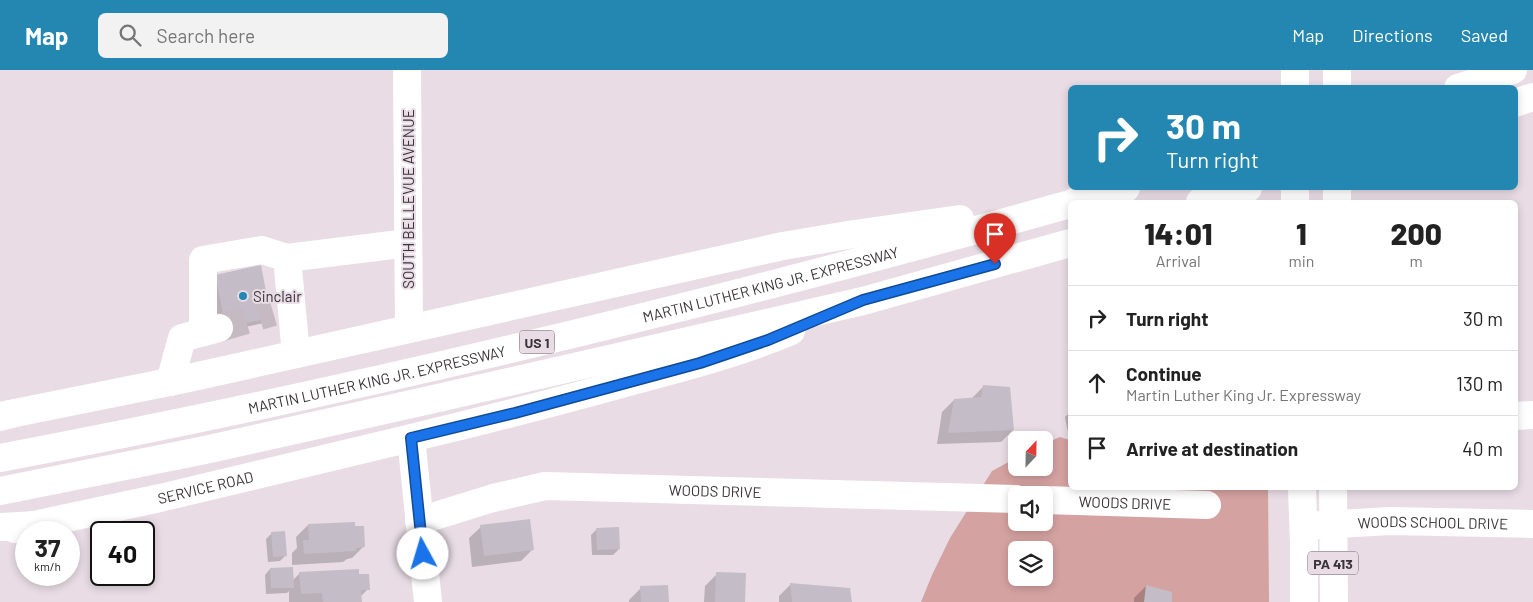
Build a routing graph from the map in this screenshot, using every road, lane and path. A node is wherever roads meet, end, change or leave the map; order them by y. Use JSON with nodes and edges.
{"nodes":[{"id":1,"x":407,"y":70,"type":"edge"},
{"id":2,"x":1337,"y":70,"type":"edge"},
{"id":3,"x":1513,"y":70,"type":"edge"},
{"id":4,"x":1337,"y":85,"type":"edge"},
{"id":5,"x":1467,"y":85,"type":"edge"},
{"id":6,"x":1533,"y":97,"type":"edge"},
{"id":7,"x":1518,"y":102,"type":"edge"},
{"id":8,"x":1119,"y":190,"type":"edge"},
{"id":9,"x":1241,"y":190,"type":"edge"},
{"id":10,"x":1082,"y":200,"type":"edge"},
{"id":11,"x":1207,"y":200,"type":"edge"},
{"id":12,"x":1068,"y":203,"type":"edge"},
{"id":13,"x":1068,"y":204,"type":"edge"},
{"id":14,"x":408,"y":243,"type":"junction"},
{"id":15,"x":1068,"y":243,"type":"edge"},
{"id":16,"x":287,"y":258,"type":"junction"},
{"id":17,"x":863,"y":300,"type":"junction"},
{"id":18,"x":409,"y":329,"type":"junction"},
{"id":19,"x":296,"y":354,"type":"junction"},
{"id":20,"x":170,"y":382,"type":"junction"},
{"id":21,"x":1533,"y":414,"type":"edge"},
{"id":22,"x":5,"y":415,"type":"edge"},
{"id":23,"x":1518,"y":416,"type":"edge"},
{"id":24,"x":411,"y":438,"type":"junction"},
{"id":25,"x":0,"y":458,"type":"edge"},
{"id":26,"x":0,"y":490,"type":"edge"},
{"id":27,"x":1302,"y":490,"type":"edge"},
{"id":28,"x":1333,"y":490,"type":"edge"},
{"id":29,"x":1008,"y":499,"type":"edge"},
{"id":30,"x":1053,"y":500,"type":"edge"},
{"id":31,"x":1208,"y":505,"type":"dead end"},
{"id":32,"x":55,"y":521,"type":"edge"},
{"id":33,"x":419,"y":521,"type":"junction"},
{"id":34,"x":1332,"y":523,"type":"junction"},
{"id":35,"x":1533,"y":524,"type":"edge"},
{"id":36,"x":15,"y":526,"type":"edge"},
{"id":37,"x":1304,"y":526,"type":"junction"},
{"id":38,"x":0,"y":527,"type":"edge"},
{"id":39,"x":15,"y":529,"type":"edge"},
{"id":40,"x":0,"y":532,"type":"edge"},
{"id":41,"x":428,"y":602,"type":"edge"},
{"id":42,"x":1304,"y":602,"type":"edge"},
{"id":43,"x":1334,"y":602,"type":"edge"}],
"edges":[{"from":1,"to":14,"type":"main road","name":"SOUTH BELLEVUE AVENUE"},
{"from":2,"to":4,"type":"main road"},
{"from":3,"to":5,"type":"main road"},
{"from":6,"to":7,"type":"main road"},
{"from":8,"to":10,"type":"main road","name":"MARTIN LUTHER KING JR. EXPRESSWAY","number":"US 1"},
{"from":9,"to":11,"type":"main road"},
{"from":12,"to":18,"type":"main road"},
{"from":13,"to":25,"type":"main road","name":"MARTIN LUTHER KING JR. EXPRESSWAY","number":"US 1"},
{"from":14,"to":16,"type":"main road"},
{"from":14,"to":18,"type":"main road","name":"SOUTH BELLEVUE AVENUE"},
{"from":15,"to":17,"type":"main road","name":"MARTIN LUTHER KING JR. EXPRESSWAY","number":"US 1"},
{"from":16,"to":19,"type":"main road"},
{"from":16,"to":20,"type":"main road"},
{"from":17,"to":24,"type":"main road","name":"SERVICE ROAD"},
{"from":17,"to":26,"type":"main road","name":"MARTIN LUTHER KING JR. EXPRESSWAY","number":"US 1"},
{"from":18,"to":19,"type":"main road"},
{"from":19,"to":20,"type":"main road"},
{"from":20,"to":22,"type":"main road"},
{"from":21,"to":23,"type":"main road"},
{"from":24,"to":32,"type":"main road","name":"SERVICE ROAD"},
{"from":24,"to":33,"type":"main road"},
{"from":27,"to":37,"type":"main road","number":"PA 413"},
{"from":28,"to":34,"type":"main road","number":"PA 413"},
{"from":29,"to":33,"type":"main road","name":"WOODS DRIVE"},
{"from":30,"to":31,"type":"main road","name":"WOODS DRIVE"},
{"from":33,"to":41,"type":"main road"},
{"from":34,"to":35,"type":"main road","name":"WOODS SCHOOL DRIVE"},
{"from":34,"to":37,"type":"main road"},
{"from":34,"to":43,"type":"main road","number":"PA 413"},
{"from":36,"to":38,"type":"main road"},
{"from":37,"to":42,"type":"main road","number":"PA 413"},
{"from":39,"to":40,"type":"main road","name":"SERVICE ROAD"}]}
